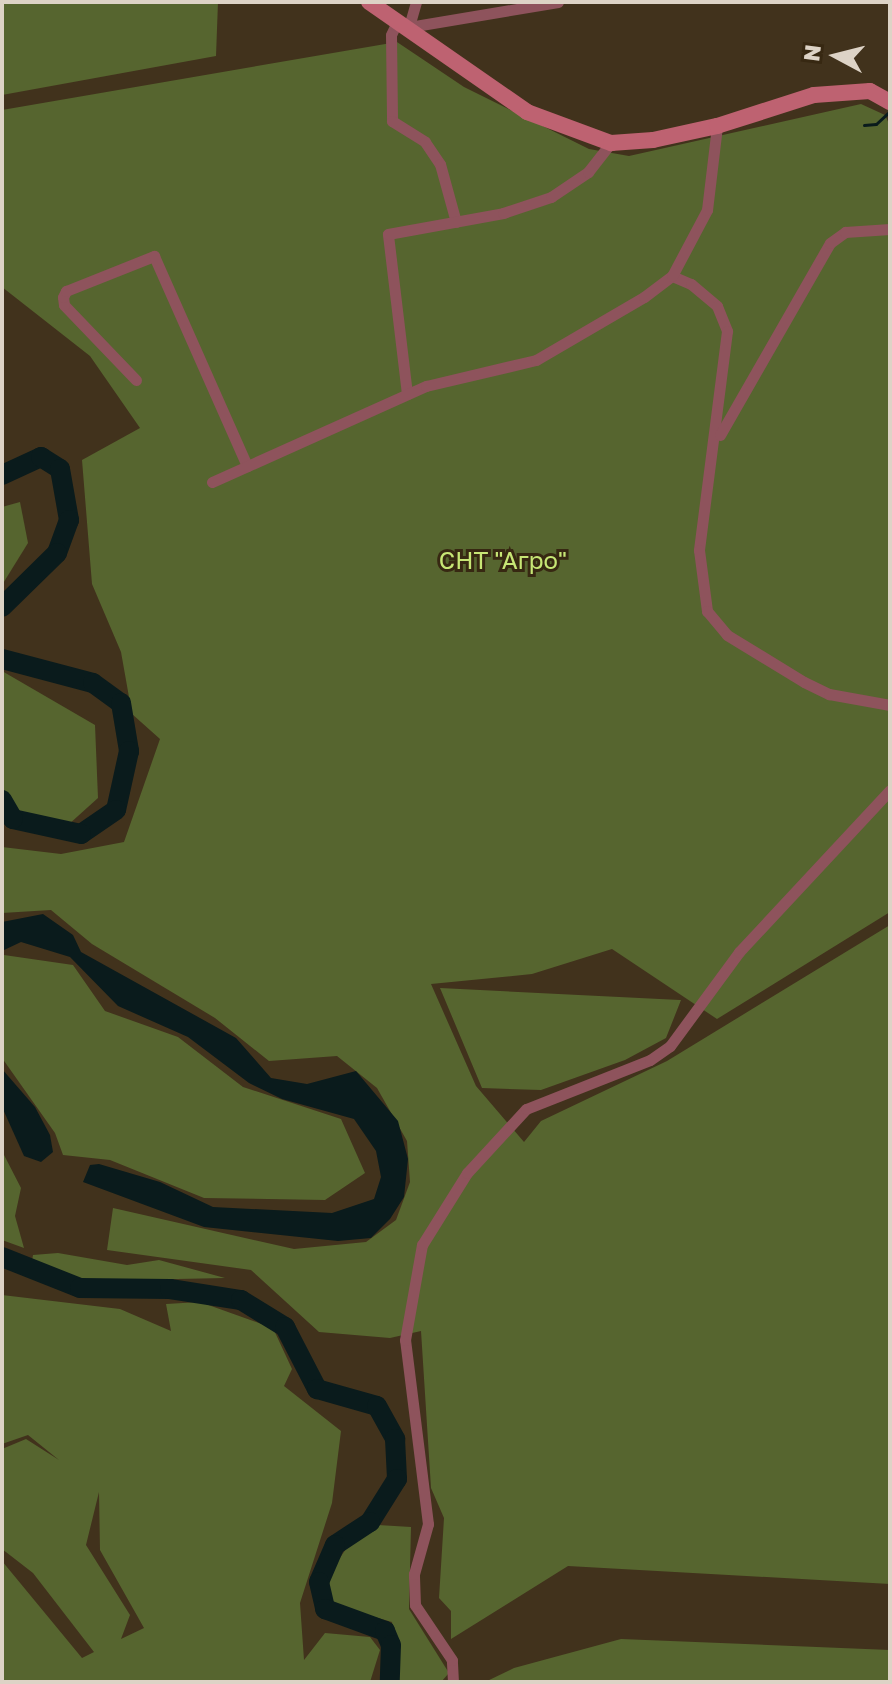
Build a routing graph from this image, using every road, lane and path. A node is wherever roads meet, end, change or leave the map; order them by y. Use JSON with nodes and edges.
{"nodes":[{"id":1,"x":369,"y":2,"type":"edge"},
{"id":2,"x":416,"y":2,"type":"edge"},
{"id":3,"x":558,"y":2,"type":"edge"},
{"id":4,"x":403,"y":24,"type":"junction"},
{"id":5,"x":890,"y":102,"type":"edge"},
{"id":6,"x":717,"y":126,"type":"junction"},
{"id":7,"x":611,"y":143,"type":"junction"},
{"id":8,"x":456,"y":222,"type":"junction"},
{"id":9,"x":890,"y":229,"type":"edge"},
{"id":10,"x":672,"y":276,"type":"junction"},
{"id":11,"x":136,"y":380,"type":"dead end"},
{"id":12,"x":407,"y":394,"type":"junction"},
{"id":13,"x":714,"y":447,"type":"junction"},
{"id":14,"x":247,"y":466,"type":"junction"},
{"id":15,"x":212,"y":482,"type":"dead end"},
{"id":16,"x":890,"y":705,"type":"edge"},
{"id":17,"x":890,"y":790,"type":"edge"},
{"id":18,"x":453,"y":1682,"type":"edge"}],
"edges":[{"from":1,"to":4,"type":"street"},
{"from":2,"to":4,"type":"street"},
{"from":3,"to":4,"type":"street"},
{"from":4,"to":7,"type":"street"},
{"from":4,"to":8,"type":"street"},
{"from":5,"to":6,"type":"street"},
{"from":6,"to":7,"type":"street"},
{"from":6,"to":10,"type":"street"},
{"from":7,"to":8,"type":"street"},
{"from":8,"to":12,"type":"street"},
{"from":9,"to":13,"type":"street"},
{"from":10,"to":12,"type":"street"},
{"from":10,"to":13,"type":"street"},
{"from":11,"to":14,"type":"street"},
{"from":12,"to":14,"type":"street"},
{"from":13,"to":16,"type":"street"},
{"from":14,"to":15,"type":"street"},
{"from":17,"to":18,"type":"street"}]}
